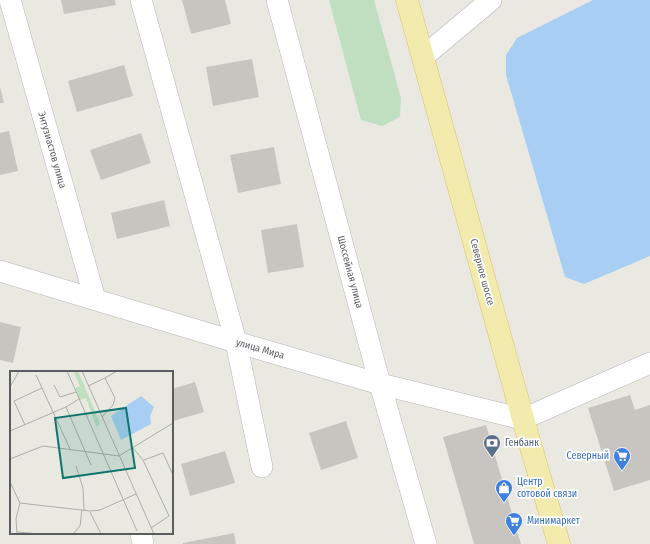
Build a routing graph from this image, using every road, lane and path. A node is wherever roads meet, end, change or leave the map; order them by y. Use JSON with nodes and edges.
{"nodes":[{"id":1,"x":10,"y":0,"type":"edge"},
{"id":2,"x":140,"y":0,"type":"edge"},
{"id":3,"x":277,"y":0,"type":"edge"},
{"id":4,"x":407,"y":0,"type":"edge"},
{"id":5,"x":491,"y":0,"type":"edge"},
{"id":6,"x":423,"y":57,"type":"junction"},
{"id":7,"x":0,"y":271,"type":"edge"},
{"id":8,"x":95,"y":299,"type":"junction"},
{"id":9,"x":236,"y":342,"type":"junction"},
{"id":10,"x":650,"y":363,"type":"edge"},
{"id":11,"x":380,"y":384,"type":"junction"},
{"id":12,"x":523,"y":419,"type":"junction"},
{"id":13,"x":262,"y":467,"type":"dead end"},
{"id":14,"x":141,"y":534,"type":"edge"},
{"id":15,"x":143,"y":544,"type":"edge"},
{"id":16,"x":426,"y":544,"type":"edge"},
{"id":17,"x":559,"y":544,"type":"edge"}],
"edges":[{"from":1,"to":8,"type":"street","name":"Энтузиастов улица"},
{"from":2,"to":9,"type":"street"},
{"from":3,"to":11,"type":"street","name":"Шоссейная улица"},
{"from":4,"to":6,"type":"main road","name":"Северное шоссе"},
{"from":5,"to":6,"type":"street"},
{"from":6,"to":12,"type":"main road","name":"Северное шоссе"},
{"from":7,"to":8,"type":"street","name":"улица Мира"},
{"from":8,"to":9,"type":"street","name":"улица Мира"},
{"from":9,"to":11,"type":"street","name":"улица Мира"},
{"from":9,"to":13,"type":"street"},
{"from":10,"to":12,"type":"street"},
{"from":11,"to":12,"type":"street","name":"улица Мира"},
{"from":11,"to":16,"type":"street","name":"Шоссейная улица"},
{"from":12,"to":17,"type":"main road","name":"Северное шоссе"},
{"from":14,"to":15,"type":"street"}]}
